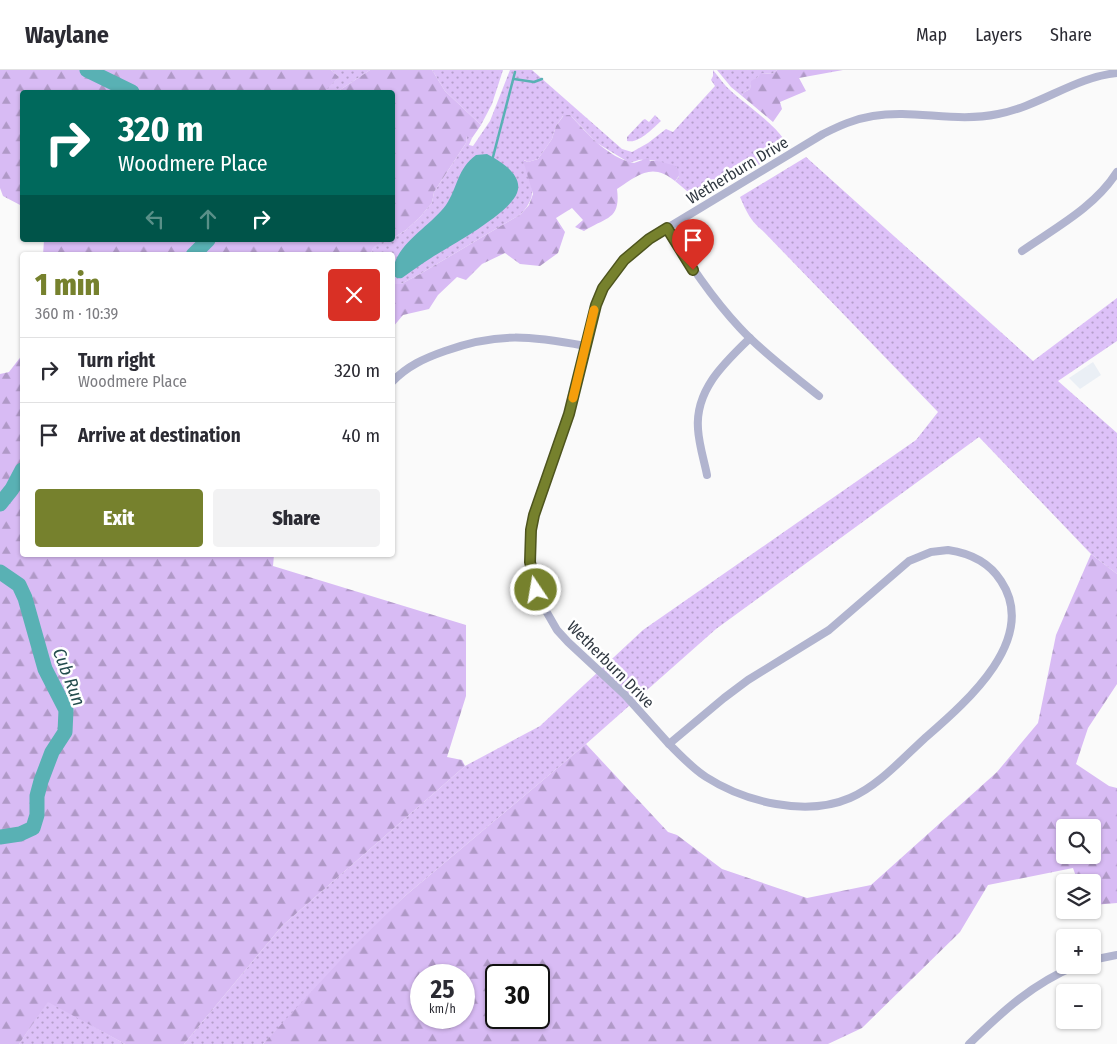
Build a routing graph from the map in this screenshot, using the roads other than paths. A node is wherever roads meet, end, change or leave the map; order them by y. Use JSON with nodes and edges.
{"nodes":[{"id":1,"x":1117,"y":73,"type":"edge"},
{"id":2,"x":1117,"y":172,"type":"edge"},
{"id":3,"x":667,"y":228,"type":"junction"},
{"id":4,"x":1022,"y":251,"type":"dead end"},
{"id":5,"x":750,"y":338,"type":"junction"},
{"id":6,"x":586,"y":346,"type":"junction"},
{"id":7,"x":395,"y":379,"type":"edge"},
{"id":8,"x":819,"y":396,"type":"dead end"},
{"id":9,"x":707,"y":475,"type":"dead end"},
{"id":10,"x":670,"y":744,"type":"junction"},
{"id":11,"x":1117,"y":955,"type":"edge"},
{"id":12,"x":1101,"y":958,"type":"edge"},
{"id":13,"x":1057,"y":974,"type":"edge"},
{"id":14,"x":969,"y":1044,"type":"edge"}],
"edges":[{"from":1,"to":3,"type":"street","name":"Wetherburn Drive"},
{"from":2,"to":4,"type":"street"},
{"from":3,"to":5,"type":"street"},
{"from":3,"to":6,"type":"street","name":"Wetherburn Drive"},
{"from":5,"to":8,"type":"street"},
{"from":5,"to":9,"type":"street"},
{"from":6,"to":7,"type":"street"},
{"from":6,"to":10,"type":"street","name":"Wetherburn Drive"},
{"from":10,"to":10,"type":"street","name":"Wetherburn Drive"},
{"from":11,"to":12,"type":"street"},
{"from":13,"to":14,"type":"street"}]}
